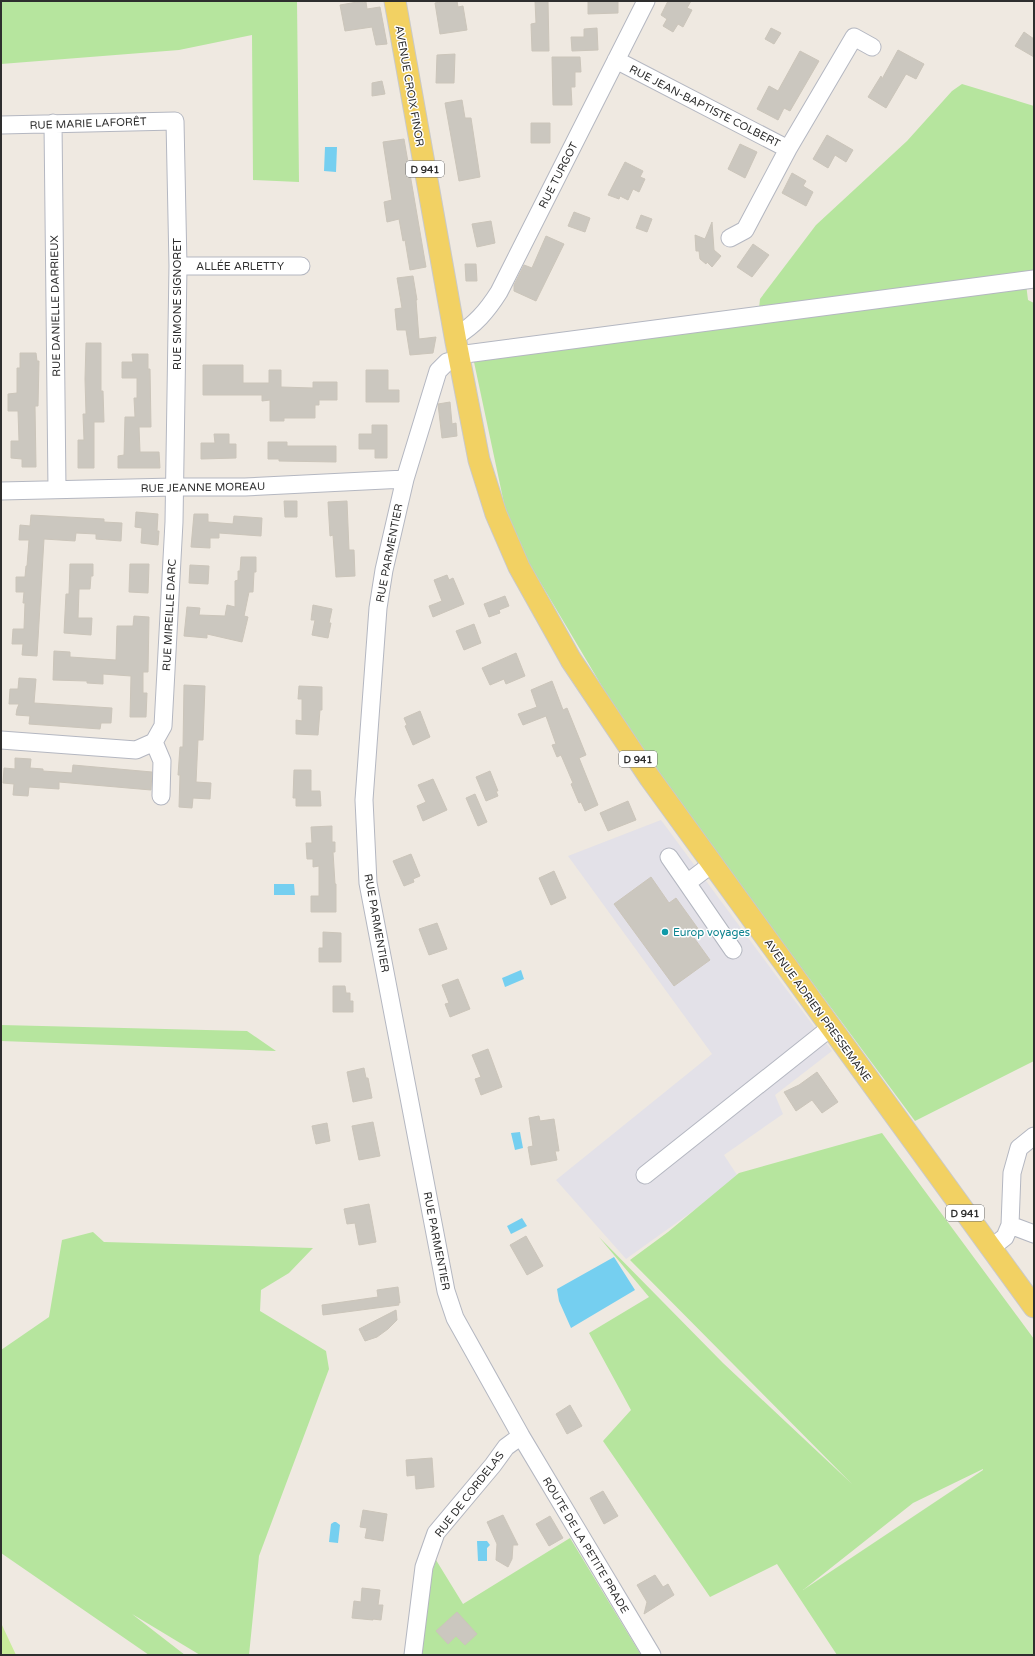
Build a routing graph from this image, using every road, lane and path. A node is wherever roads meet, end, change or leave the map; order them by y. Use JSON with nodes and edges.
{"nodes":[{"id":1,"x":395,"y":1,"type":"edge"},
{"id":2,"x":646,"y":1,"type":"edge"},
{"id":3,"x":872,"y":47,"type":"dead end"},
{"id":4,"x":616,"y":60,"type":"junction"},
{"id":5,"x":175,"y":121,"type":"joint"},
{"id":6,"x":53,"y":123,"type":"junction"},
{"id":7,"x":1,"y":126,"type":"edge"},
{"id":8,"x":788,"y":149,"type":"junction"},
{"id":9,"x":730,"y":238,"type":"dead end"},
{"id":10,"x":178,"y":266,"type":"junction"},
{"id":11,"x":301,"y":266,"type":"dead end"},
{"id":12,"x":1034,"y":279,"type":"edge"},
{"id":13,"x":458,"y":350,"type":"junction"},
{"id":14,"x":405,"y":479,"type":"junction"},
{"id":15,"x":174,"y":487,"type":"junction"},
{"id":16,"x":57,"y":489,"type":"junction"},
{"id":17,"x":1,"y":491,"type":"edge"},
{"id":18,"x":1,"y":498,"type":"edge"},
{"id":19,"x":1,"y":740,"type":"edge"},
{"id":20,"x":154,"y":742,"type":"junction"},
{"id":21,"x":161,"y":796,"type":"dead end"},
{"id":22,"x":669,"y":857,"type":"dead end"},
{"id":23,"x":712,"y":864,"type":"junction"},
{"id":24,"x":688,"y":883,"type":"junction"},
{"id":25,"x":733,"y":950,"type":"dead end"},
{"id":26,"x":830,"y":1028,"type":"junction"},
{"id":27,"x":1034,"y":1136,"type":"edge"},
{"id":28,"x":645,"y":1175,"type":"dead end"},
{"id":29,"x":1010,"y":1225,"type":"junction"},
{"id":30,"x":1034,"y":1234,"type":"edge"},
{"id":31,"x":991,"y":1248,"type":"junction"},
{"id":32,"x":1034,"y":1307,"type":"edge"},
{"id":33,"x":521,"y":1436,"type":"junction"},
{"id":34,"x":413,"y":1655,"type":"edge"},
{"id":35,"x":652,"y":1655,"type":"edge"}],
"edges":[{"from":1,"to":13,"type":"main road","name":"AVENUE CROIX FINOR","number":"D 941"},
{"from":2,"to":4,"type":"street","name":"RUE TURGOT"},
{"from":3,"to":8,"type":"street","name":"RUE JEAN-BAPTISTE COLBERT"},
{"from":4,"to":8,"type":"street","name":"RUE JEAN-BAPTISTE COLBERT"},
{"from":4,"to":13,"type":"street","name":"RUE TURGOT"},
{"from":5,"to":6,"type":"street","name":"RUE MARIE LAFORÊT"},
{"from":5,"to":10,"type":"street","name":"RUE SIMONE SIGNORET"},
{"from":6,"to":7,"type":"street","name":"RUE MARIE LAFORÊT"},
{"from":6,"to":16,"type":"street","name":"RUE DANIELLE DARRIEUX"},
{"from":8,"to":9,"type":"street"},
{"from":10,"to":11,"type":"street","name":"ALLÉE ARLETTY"},
{"from":10,"to":15,"type":"street","name":"RUE SIMONE SIGNORET"},
{"from":12,"to":13,"type":"street"},
{"from":13,"to":14,"type":"street","name":"RUE PARMENTIER"},
{"from":13,"to":23,"type":"main road","name":"AVENUE ADRIEN PRESSEMANE","number":"D 941"},
{"from":14,"to":15,"type":"street","name":"RUE JEANNE MOREAU"},
{"from":14,"to":33,"type":"street","name":"RUE PARMENTIER"},
{"from":15,"to":16,"type":"street","name":"RUE JEANNE MOREAU"},
{"from":15,"to":20,"type":"street","name":"RUE MIREILLE DARC"},
{"from":16,"to":17,"type":"street","name":"RUE JEANNE MOREAU"},
{"from":17,"to":18,"type":"street"},
{"from":19,"to":20,"type":"street"},
{"from":20,"to":21,"type":"street"},
{"from":22,"to":24,"type":"street"},
{"from":23,"to":24,"type":"street"},
{"from":23,"to":26,"type":"main road","name":"AVENUE ADRIEN PRESSEMANE","number":"D 941"},
{"from":24,"to":25,"type":"street"},
{"from":26,"to":28,"type":"street"},
{"from":26,"to":31,"type":"main road","name":"AVENUE ADRIEN PRESSEMANE","number":"D 941"},
{"from":27,"to":29,"type":"street"},
{"from":29,"to":30,"type":"street"},
{"from":29,"to":31,"type":"street"},
{"from":31,"to":32,"type":"main road","name":"AVENUE ADRIEN PRESSEMANE","number":"D 941"},
{"from":33,"to":34,"type":"street","name":"RUE DE CORDELAS"},
{"from":33,"to":35,"type":"street","name":"ROUTE DE LA PETITE PRADE"}]}
